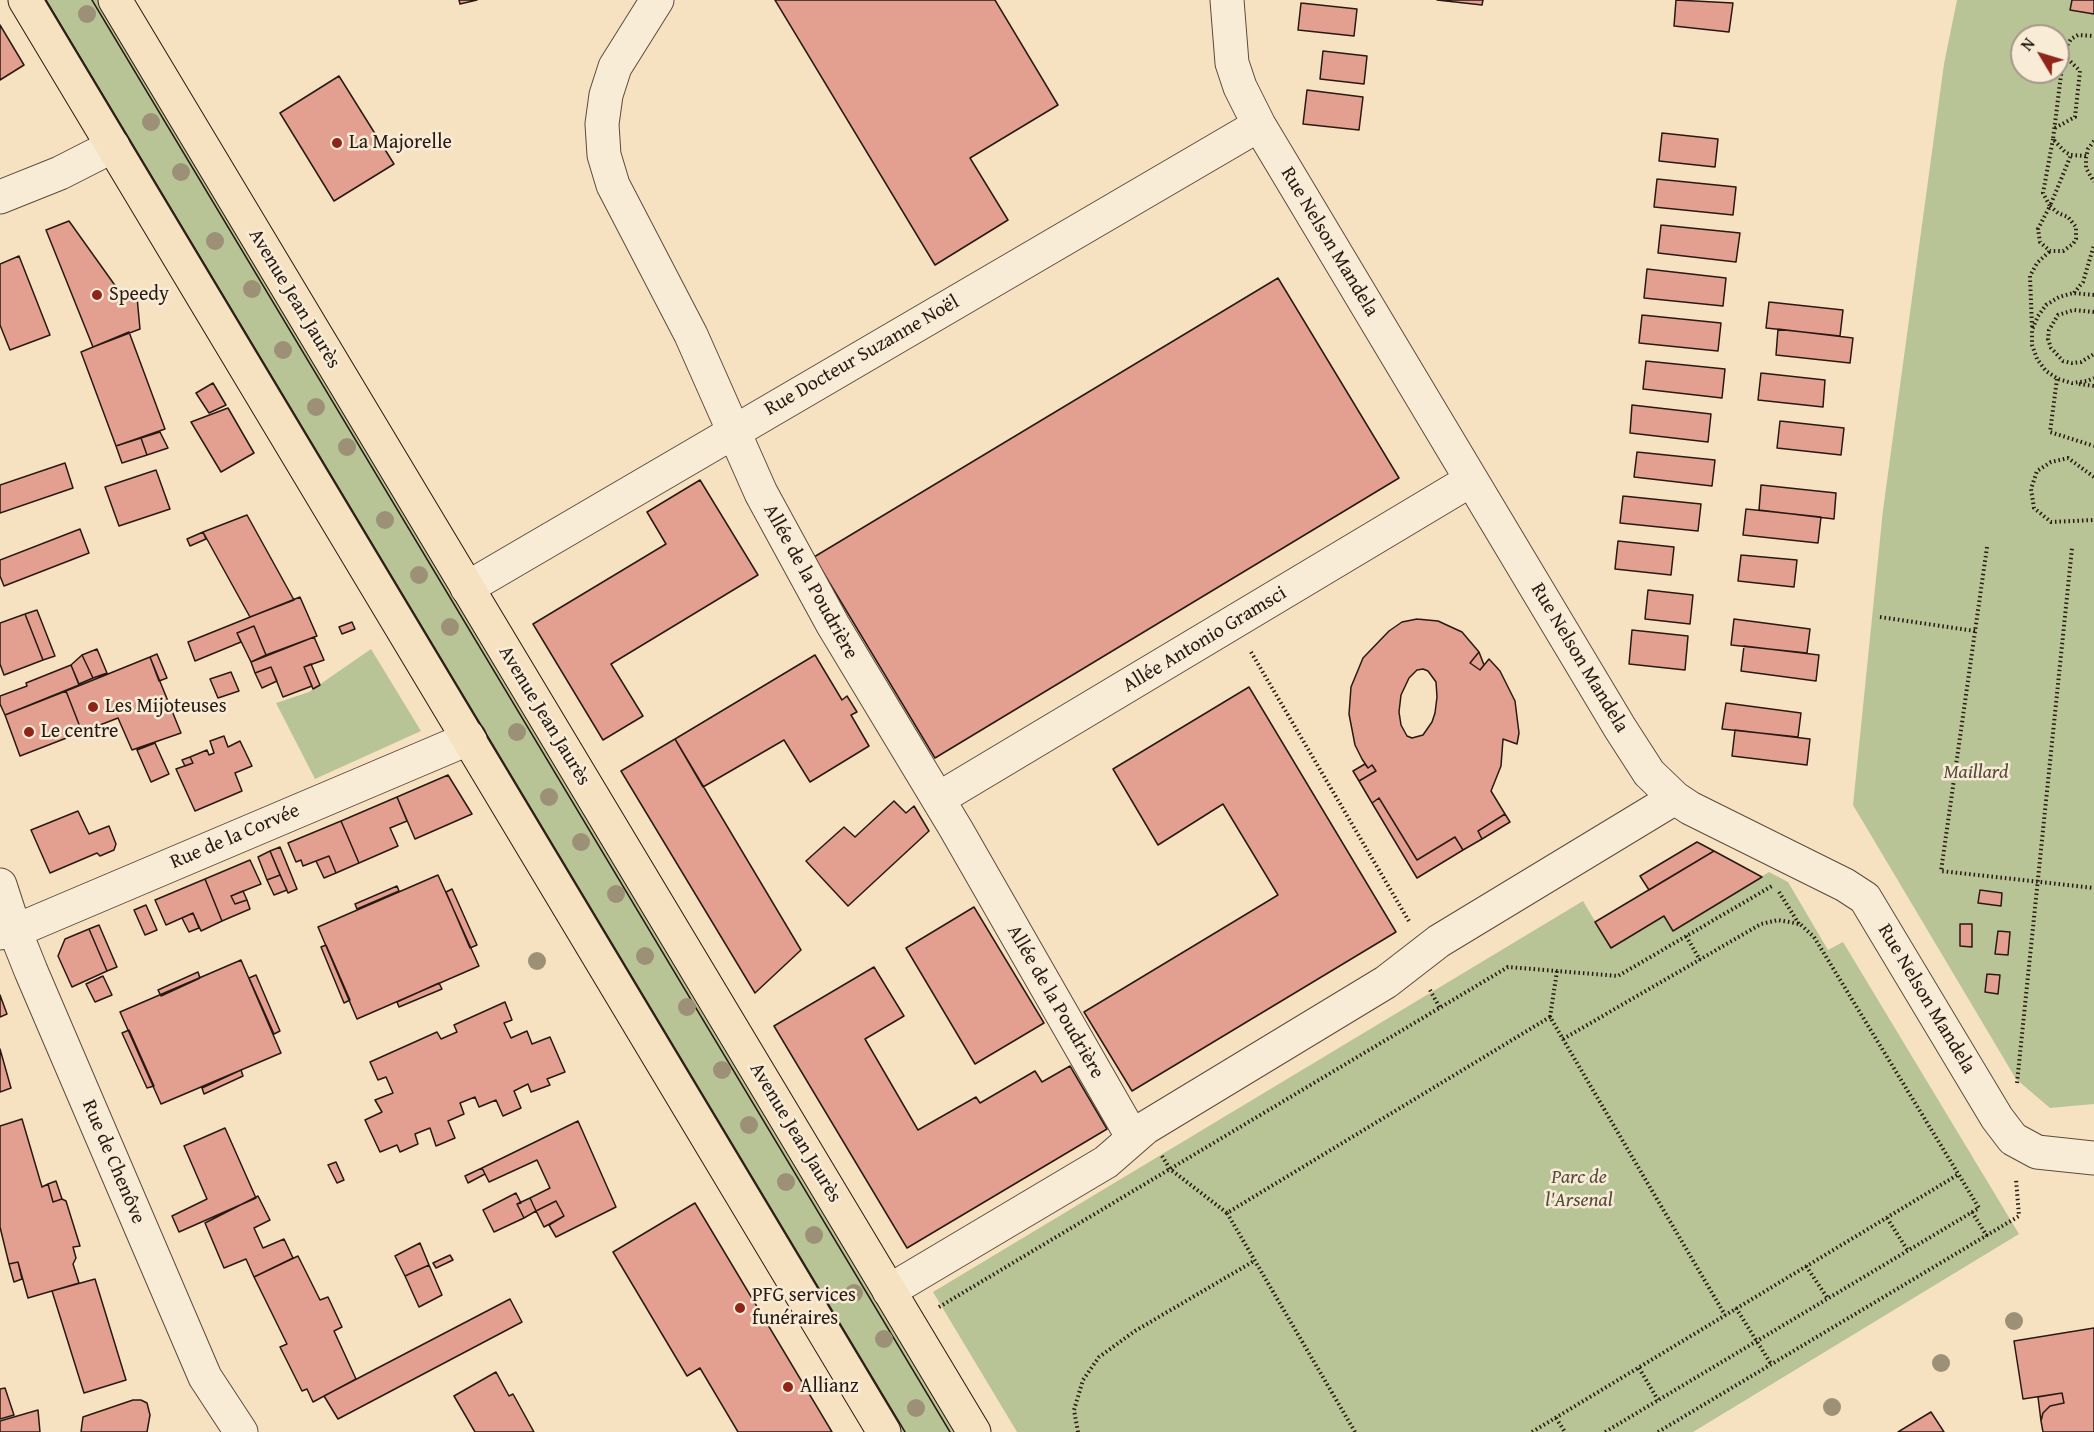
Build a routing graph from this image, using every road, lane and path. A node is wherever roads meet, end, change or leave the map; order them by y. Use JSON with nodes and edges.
{"nodes":[{"id":1,"x":25,"y":0,"type":"edge"},
{"id":2,"x":115,"y":0,"type":"edge"},
{"id":3,"x":657,"y":0,"type":"edge"},
{"id":4,"x":1227,"y":0,"type":"edge"},
{"id":5,"x":2094,"y":36,"type":"edge"},
{"id":6,"x":2070,"y":40,"type":"edge"},
{"id":7,"x":2070,"y":61,"type":"edge"},
{"id":8,"x":2060,"y":84,"type":"edge"},
{"id":9,"x":1259,"y":125,"type":"junction"},
{"id":10,"x":2054,"y":128,"type":"junction"},
{"id":11,"x":2053,"y":139,"type":"junction"},
{"id":12,"x":2094,"y":141,"type":"edge"},
{"id":13,"x":113,"y":146,"type":"junction"},
{"id":14,"x":2071,"y":155,"type":"junction"},
{"id":15,"x":2086,"y":156,"type":"junction"},
{"id":16,"x":2094,"y":182,"type":"edge"},
{"id":17,"x":0,"y":196,"type":"edge"},
{"id":18,"x":2050,"y":206,"type":"junction"},
{"id":19,"x":2094,"y":245,"type":"edge"},
{"id":20,"x":2050,"y":251,"type":"junction"},
{"id":21,"x":2073,"y":293,"type":"junction"},
{"id":22,"x":2094,"y":295,"type":"edge"},
{"id":23,"x":2094,"y":312,"type":"edge"},
{"id":24,"x":2032,"y":330,"type":"junction"},
{"id":25,"x":2094,"y":354,"type":"edge"},
{"id":26,"x":2058,"y":378,"type":"junction"},
{"id":27,"x":2094,"y":378,"type":"edge"},
{"id":28,"x":2073,"y":382,"type":"junction"},
{"id":29,"x":2094,"y":386,"type":"edge"},
{"id":30,"x":733,"y":431,"type":"junction"},
{"id":31,"x":2094,"y":446,"type":"edge"},
{"id":32,"x":2094,"y":477,"type":"edge"},
{"id":33,"x":1471,"y":480,"type":"junction"},
{"id":34,"x":2094,"y":520,"type":"edge"},
{"id":35,"x":1987,"y":547,"type":"dead end"},
{"id":36,"x":2072,"y":548,"type":"dead end"},
{"id":37,"x":467,"y":588,"type":"junction"},
{"id":38,"x":1880,"y":617,"type":"dead end"},
{"id":39,"x":1234,"y":622,"type":"junction"},
{"id":40,"x":1975,"y":631,"type":"junction"},
{"id":41,"x":470,"y":738,"type":"junction"},
{"id":42,"x":1675,"y":798,"type":"junction"},
{"id":43,"x":938,"y":800,"type":"junction"},
{"id":44,"x":2038,"y":881,"type":"junction"},
{"id":45,"x":0,"y":885,"type":"edge"},
{"id":46,"x":2094,"y":888,"type":"edge"},
{"id":47,"x":1800,"y":924,"type":"junction"},
{"id":48,"x":7,"y":932,"type":"edge"},
{"id":49,"x":1686,"y":936,"type":"junction"},
{"id":50,"x":1700,"y":960,"type":"junction"},
{"id":51,"x":1413,"y":962,"type":"junction"},
{"id":52,"x":1557,"y":971,"type":"junction"},
{"id":53,"x":1440,"y":1008,"type":"junction"},
{"id":54,"x":1550,"y":1017,"type":"junction"},
{"id":55,"x":1563,"y":1039,"type":"junction"},
{"id":56,"x":2023,"y":1092,"type":"dead end"},
{"id":57,"x":1133,"y":1138,"type":"junction"},
{"id":58,"x":2013,"y":1139,"type":"junction"},
{"id":59,"x":2094,"y":1158,"type":"edge"},
{"id":60,"x":1170,"y":1169,"type":"junction"},
{"id":61,"x":1959,"y":1174,"type":"junction"},
{"id":62,"x":1972,"y":1212,"type":"junction"},
{"id":63,"x":1227,"y":1213,"type":"junction"},
{"id":64,"x":1887,"y":1218,"type":"junction"},
{"id":65,"x":1987,"y":1236,"type":"junction"},
{"id":66,"x":1908,"y":1251,"type":"junction"},
{"id":67,"x":1254,"y":1261,"type":"junction"},
{"id":68,"x":1806,"y":1266,"type":"junction"},
{"id":69,"x":889,"y":1291,"type":"junction"},
{"id":70,"x":1828,"y":1299,"type":"junction"},
{"id":71,"x":1736,"y":1308,"type":"junction"},
{"id":72,"x":1725,"y":1315,"type":"junction"},
{"id":73,"x":910,"y":1325,"type":"junction"},
{"id":74,"x":1757,"y":1341,"type":"junction"},
{"id":75,"x":1771,"y":1364,"type":"junction"},
{"id":76,"x":1639,"y":1368,"type":"junction"},
{"id":77,"x":1658,"y":1400,"type":"junction"},
{"id":78,"x":1556,"y":1418,"type":"junction"},
{"id":79,"x":241,"y":1432,"type":"edge"},
{"id":80,"x":884,"y":1432,"type":"edge"},
{"id":81,"x":974,"y":1432,"type":"edge"},
{"id":82,"x":1078,"y":1432,"type":"edge"},
{"id":83,"x":1355,"y":1432,"type":"edge"},
{"id":84,"x":1532,"y":1432,"type":"edge"},
{"id":85,"x":1564,"y":1432,"type":"edge"},
{"id":86,"x":1605,"y":1432,"type":"edge"},
{"id":87,"x":1658,"y":1432,"type":"edge"}],
"edges":[{"from":1,"to":13,"type":"main road"},
{"from":2,"to":37,"type":"main road","name":"Avenue Jean Jaurès"},
{"from":3,"to":30,"type":"street","name":"Allée de la Poudrière"},
{"from":4,"to":9,"type":"street","name":"Rue Nelson Mandela"},
{"from":5,"to":6,"type":"path"},
{"from":7,"to":10,"type":"path"},
{"from":8,"to":10,"type":"path"},
{"from":9,"to":30,"type":"street","name":"Rue Docteur Suzanne Noël"},
{"from":9,"to":33,"type":"street","name":"Rue Nelson Mandela"},
{"from":10,"to":11,"type":"path"},
{"from":11,"to":14,"type":"path"},
{"from":11,"to":18,"type":"path"},
{"from":12,"to":15,"type":"path"},
{"from":13,"to":17,"type":"street"},
{"from":13,"to":41,"type":"main road"},
{"from":14,"to":15,"type":"path"},
{"from":14,"to":18,"type":"path"},
{"from":15,"to":16,"type":"path"},
{"from":18,"to":20,"type":"path"},
{"from":18,"to":20,"type":"path"},
{"from":19,"to":21,"type":"path"},
{"from":20,"to":24,"type":"path"},
{"from":21,"to":22,"type":"path"},
{"from":21,"to":24,"type":"path"},
{"from":23,"to":25,"type":"path"},
{"from":24,"to":26,"type":"path"},
{"from":26,"to":28,"type":"path"},
{"from":26,"to":31,"type":"path"},
{"from":27,"to":28,"type":"path"},
{"from":28,"to":29,"type":"path"},
{"from":30,"to":37,"type":"street","name":"Rue Docteur Suzanne Noël"},
{"from":30,"to":43,"type":"street","name":"Allée de la Poudrière"},
{"from":32,"to":34,"type":"path"},
{"from":33,"to":39,"type":"street","name":"Allée Antonio Gramsci"},
{"from":33,"to":42,"type":"street","name":"Rue Nelson Mandela"},
{"from":35,"to":40,"type":"path"},
{"from":36,"to":44,"type":"path"},
{"from":37,"to":69,"type":"main road","name":"Avenue Jean Jaurès"},
{"from":38,"to":40,"type":"path"},
{"from":39,"to":43,"type":"street","name":"Allée Antonio Gramsci"},
{"from":39,"to":51,"type":"path"},
{"from":40,"to":44,"type":"path"},
{"from":41,"to":48,"type":"street","name":"Rue de la Corvée"},
{"from":41,"to":80,"type":"main road"},
{"from":42,"to":51,"type":"street"},
{"from":42,"to":58,"type":"street","name":"Rue Nelson Mandela"},
{"from":43,"to":57,"type":"street","name":"Allée de la Poudrière"},
{"from":44,"to":46,"type":"path"},
{"from":44,"to":56,"type":"path"},
{"from":45,"to":48,"type":"street","name":"Rue de Chenôve"},
{"from":47,"to":49,"type":"path"},
{"from":47,"to":50,"type":"path"},
{"from":47,"to":61,"type":"path"},
{"from":48,"to":79,"type":"street","name":"Rue de Chenôve"},
{"from":49,"to":50,"type":"path"},
{"from":49,"to":52,"type":"path"},
{"from":50,"to":55,"type":"path"},
{"from":51,"to":53,"type":"path"},
{"from":51,"to":57,"type":"street"},
{"from":52,"to":53,"type":"path"},
{"from":52,"to":54,"type":"path"},
{"from":53,"to":60,"type":"path"},
{"from":54,"to":55,"type":"path"},
{"from":54,"to":63,"type":"path"},
{"from":55,"to":72,"type":"path"},
{"from":57,"to":69,"type":"street"},
{"from":58,"to":59,"type":"street","name":"Rue Nelson Mandela"},
{"from":58,"to":65,"type":"path"},
{"from":60,"to":63,"type":"path"},
{"from":60,"to":73,"type":"path"},
{"from":61,"to":62,"type":"path"},
{"from":61,"to":64,"type":"path"},
{"from":62,"to":65,"type":"path"},
{"from":62,"to":66,"type":"path"},
{"from":63,"to":67,"type":"path"},
{"from":64,"to":66,"type":"path"},
{"from":64,"to":68,"type":"path"},
{"from":65,"to":75,"type":"path"},
{"from":66,"to":70,"type":"path"},
{"from":67,"to":82,"type":"path"},
{"from":67,"to":83,"type":"path"},
{"from":68,"to":70,"type":"path"},
{"from":68,"to":71,"type":"path"},
{"from":69,"to":73,"type":"main road","name":"Avenue Jean Jaurès"},
{"from":70,"to":74,"type":"path"},
{"from":71,"to":72,"type":"path"},
{"from":71,"to":74,"type":"path"},
{"from":72,"to":76,"type":"path"},
{"from":73,"to":81,"type":"main road","name":"Avenue Jean Jaurès"},
{"from":74,"to":75,"type":"path"},
{"from":74,"to":77,"type":"path"},
{"from":75,"to":87,"type":"path"},
{"from":76,"to":77,"type":"path"},
{"from":76,"to":78,"type":"path"},
{"from":77,"to":86,"type":"path"},
{"from":78,"to":84,"type":"path"},
{"from":78,"to":85,"type":"path"}]}
